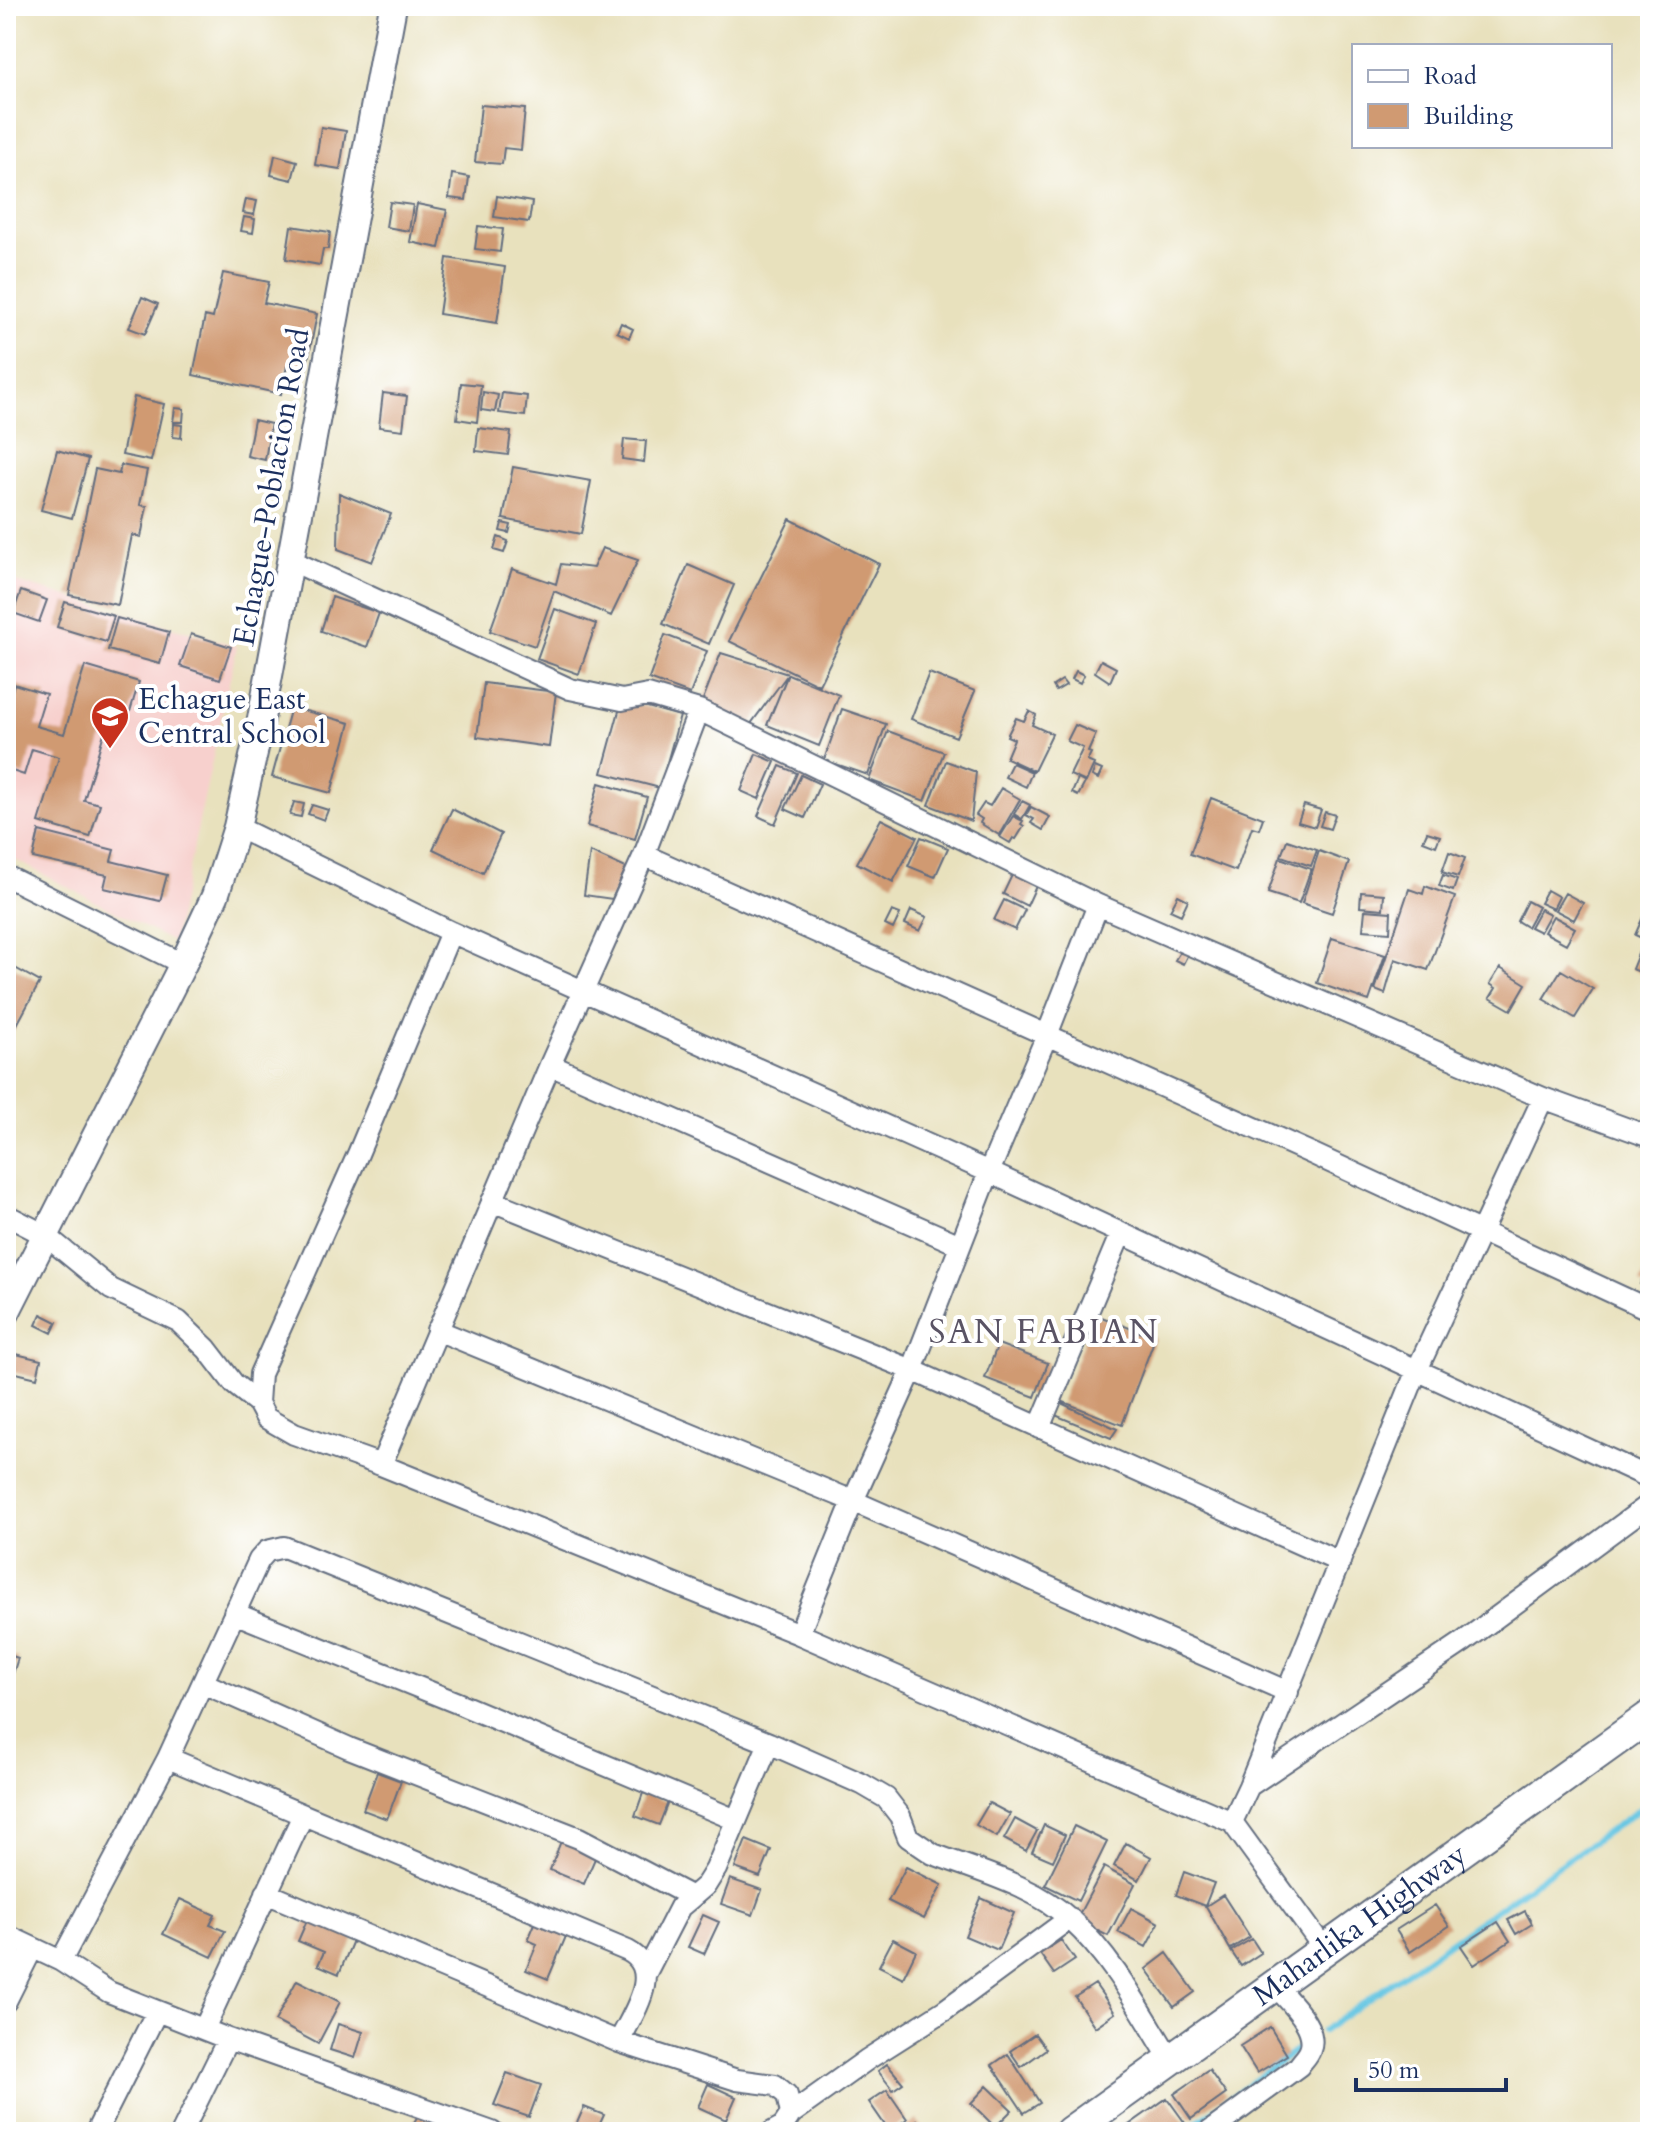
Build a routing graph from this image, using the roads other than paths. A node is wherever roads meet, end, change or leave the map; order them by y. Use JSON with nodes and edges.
{"nodes":[{"id":1,"x":393,"y":6,"type":"edge"},
{"id":2,"x":290,"y":560,"type":"junction"},
{"id":3,"x":699,"y":710,"type":"junction"},
{"id":4,"x":237,"y":827,"type":"junction"},
{"id":5,"x":644,"y":855,"type":"junction"},
{"id":6,"x":6,"y":876,"type":"edge"},
{"id":7,"x":1098,"y":905,"type":"junction"},
{"id":8,"x":451,"y":932,"type":"junction"},
{"id":9,"x":183,"y":964,"type":"junction"},
{"id":10,"x":585,"y":993,"type":"junction"},
{"id":11,"x":1047,"y":1035,"type":"junction"},
{"id":12,"x":550,"y":1065,"type":"junction"},
{"id":13,"x":1543,"y":1098,"type":"junction"},
{"id":14,"x":1650,"y":1137,"type":"edge"},
{"id":15,"x":989,"y":1172,"type":"junction"},
{"id":16,"x":492,"y":1201,"type":"junction"},
{"id":17,"x":6,"y":1215,"type":"edge"},
{"id":18,"x":1121,"y":1233,"type":"junction"},
{"id":19,"x":1481,"y":1233,"type":"junction"},
{"id":20,"x":45,"y":1235,"type":"junction"},
{"id":21,"x":960,"y":1245,"type":"junction"},
{"id":22,"x":1650,"y":1310,"type":"edge"},
{"id":23,"x":6,"y":1313,"type":"edge"},
{"id":24,"x":437,"y":1330,"type":"junction"},
{"id":25,"x":912,"y":1370,"type":"junction"},
{"id":26,"x":1417,"y":1370,"type":"junction"},
{"id":27,"x":258,"y":1403,"type":"junction"},
{"id":28,"x":1039,"y":1428,"type":"junction"},
{"id":29,"x":381,"y":1465,"type":"junction"},
{"id":30,"x":1650,"y":1478,"type":"edge"},
{"id":31,"x":853,"y":1501,"type":"junction"},
{"id":32,"x":1650,"y":1504,"type":"edge"},
{"id":33,"x":1340,"y":1562,"type":"junction"},
{"id":34,"x":234,"y":1613,"type":"junction"},
{"id":35,"x":799,"y":1634,"type":"junction"},
{"id":36,"x":203,"y":1683,"type":"junction"},
{"id":37,"x":1288,"y":1692,"type":"junction"},
{"id":38,"x":1650,"y":1716,"type":"edge"},
{"id":39,"x":769,"y":1743,"type":"junction"},
{"id":40,"x":168,"y":1758,"type":"junction"},
{"id":41,"x":1249,"y":1786,"type":"junction"},
{"id":42,"x":303,"y":1815,"type":"junction"},
{"id":43,"x":736,"y":1820,"type":"junction"},
{"id":44,"x":1232,"y":1822,"type":"junction"},
{"id":45,"x":266,"y":1893,"type":"junction"},
{"id":46,"x":692,"y":1897,"type":"junction"},
{"id":47,"x":1070,"y":1918,"type":"junction"},
{"id":48,"x":6,"y":1935,"type":"edge"},
{"id":49,"x":32,"y":1949,"type":"junction"},
{"id":50,"x":1325,"y":1950,"type":"junction"},
{"id":51,"x":61,"y":1961,"type":"junction"},
{"id":52,"x":646,"y":1973,"type":"junction"},
{"id":53,"x":1275,"y":1985,"type":"junction"},
{"id":54,"x":6,"y":2001,"type":"edge"},
{"id":55,"x":157,"y":2011,"type":"junction"},
{"id":56,"x":204,"y":2029,"type":"junction"},
{"id":57,"x":228,"y":2039,"type":"junction"},
{"id":58,"x":619,"y":2042,"type":"junction"},
{"id":59,"x":1171,"y":2060,"type":"junction"},
{"id":60,"x":791,"y":2114,"type":"junction"},
{"id":61,"x":96,"y":2132,"type":"edge"},
{"id":62,"x":182,"y":2132,"type":"edge"},
{"id":63,"x":492,"y":2132,"type":"edge"},
{"id":64,"x":772,"y":2132,"type":"edge"},
{"id":65,"x":1070,"y":2132,"type":"edge"},
{"id":66,"x":1209,"y":2132,"type":"edge"}],
"edges":[{"from":1,"to":2,"type":"main road","name":"Echague-Poblacion Road"},
{"from":2,"to":3,"type":"street"},
{"from":2,"to":4,"type":"main road","name":"Echague-Poblacion Road"},
{"from":3,"to":5,"type":"street"},
{"from":3,"to":7,"type":"street"},
{"from":4,"to":8,"type":"street"},
{"from":4,"to":9,"type":"main road","name":"Echague-Poblacion Road"},
{"from":5,"to":10,"type":"street"},
{"from":5,"to":11,"type":"street"},
{"from":6,"to":9,"type":"street"},
{"from":7,"to":11,"type":"street"},
{"from":7,"to":13,"type":"street"},
{"from":8,"to":10,"type":"street"},
{"from":8,"to":27,"type":"street"},
{"from":9,"to":20,"type":"main road","name":"Echague-Poblacion Road"},
{"from":10,"to":12,"type":"street"},
{"from":10,"to":15,"type":"street"},
{"from":11,"to":15,"type":"street"},
{"from":11,"to":19,"type":"street"},
{"from":12,"to":16,"type":"street"},
{"from":12,"to":21,"type":"street"},
{"from":13,"to":14,"type":"street"},
{"from":13,"to":19,"type":"street"},
{"from":15,"to":18,"type":"street"},
{"from":15,"to":21,"type":"street"},
{"from":16,"to":24,"type":"street"},
{"from":16,"to":25,"type":"street"},
{"from":17,"to":20,"type":"street"},
{"from":18,"to":26,"type":"street"},
{"from":18,"to":28,"type":"street"},
{"from":19,"to":22,"type":"street"},
{"from":19,"to":26,"type":"street"},
{"from":20,"to":23,"type":"main road","name":"Echague-Poblacion Road"},
{"from":20,"to":27,"type":"street"},
{"from":21,"to":25,"type":"street"},
{"from":24,"to":29,"type":"street"},
{"from":24,"to":31,"type":"street"},
{"from":25,"to":28,"type":"street"},
{"from":25,"to":31,"type":"street"},
{"from":26,"to":30,"type":"street"},
{"from":26,"to":33,"type":"street"},
{"from":27,"to":29,"type":"street"},
{"from":28,"to":33,"type":"street"},
{"from":29,"to":35,"type":"street"},
{"from":31,"to":35,"type":"street"},
{"from":31,"to":37,"type":"street"},
{"from":32,"to":41,"type":"street"},
{"from":33,"to":37,"type":"street"},
{"from":34,"to":36,"type":"street"},
{"from":34,"to":39,"type":"street"},
{"from":34,"to":43,"type":"street"},
{"from":35,"to":44,"type":"street"},
{"from":36,"to":40,"type":"street"},
{"from":36,"to":46,"type":"street"},
{"from":37,"to":41,"type":"street"},
{"from":38,"to":50,"type":"highway","name":"Maharlika Highway"},
{"from":39,"to":43,"type":"street"},
{"from":39,"to":47,"type":"street"},
{"from":40,"to":42,"type":"street"},
{"from":40,"to":51,"type":"street"},
{"from":41,"to":44,"type":"street"},
{"from":42,"to":45,"type":"street"},
{"from":42,"to":52,"type":"street"},
{"from":43,"to":46,"type":"street"},
{"from":44,"to":50,"type":"street"},
{"from":45,"to":56,"type":"street"},
{"from":45,"to":58,"type":"street"},
{"from":46,"to":52,"type":"street"},
{"from":47,"to":59,"type":"street"},
{"from":47,"to":60,"type":"street"},
{"from":48,"to":49,"type":"street"},
{"from":49,"to":51,"type":"street"},
{"from":49,"to":54,"type":"street"},
{"from":50,"to":53,"type":"highway","name":"Maharlika Highway"},
{"from":51,"to":55,"type":"street"},
{"from":52,"to":58,"type":"street"},
{"from":53,"to":59,"type":"highway","name":"Maharlika Highway"},
{"from":53,"to":66,"type":"street"},
{"from":55,"to":56,"type":"street"},
{"from":55,"to":61,"type":"street"},
{"from":56,"to":57,"type":"street"},
{"from":57,"to":62,"type":"street"},
{"from":57,"to":63,"type":"street"},
{"from":58,"to":60,"type":"street"},
{"from":59,"to":65,"type":"highway","name":"Maharlika Highway"},
{"from":60,"to":64,"type":"street"}]}
